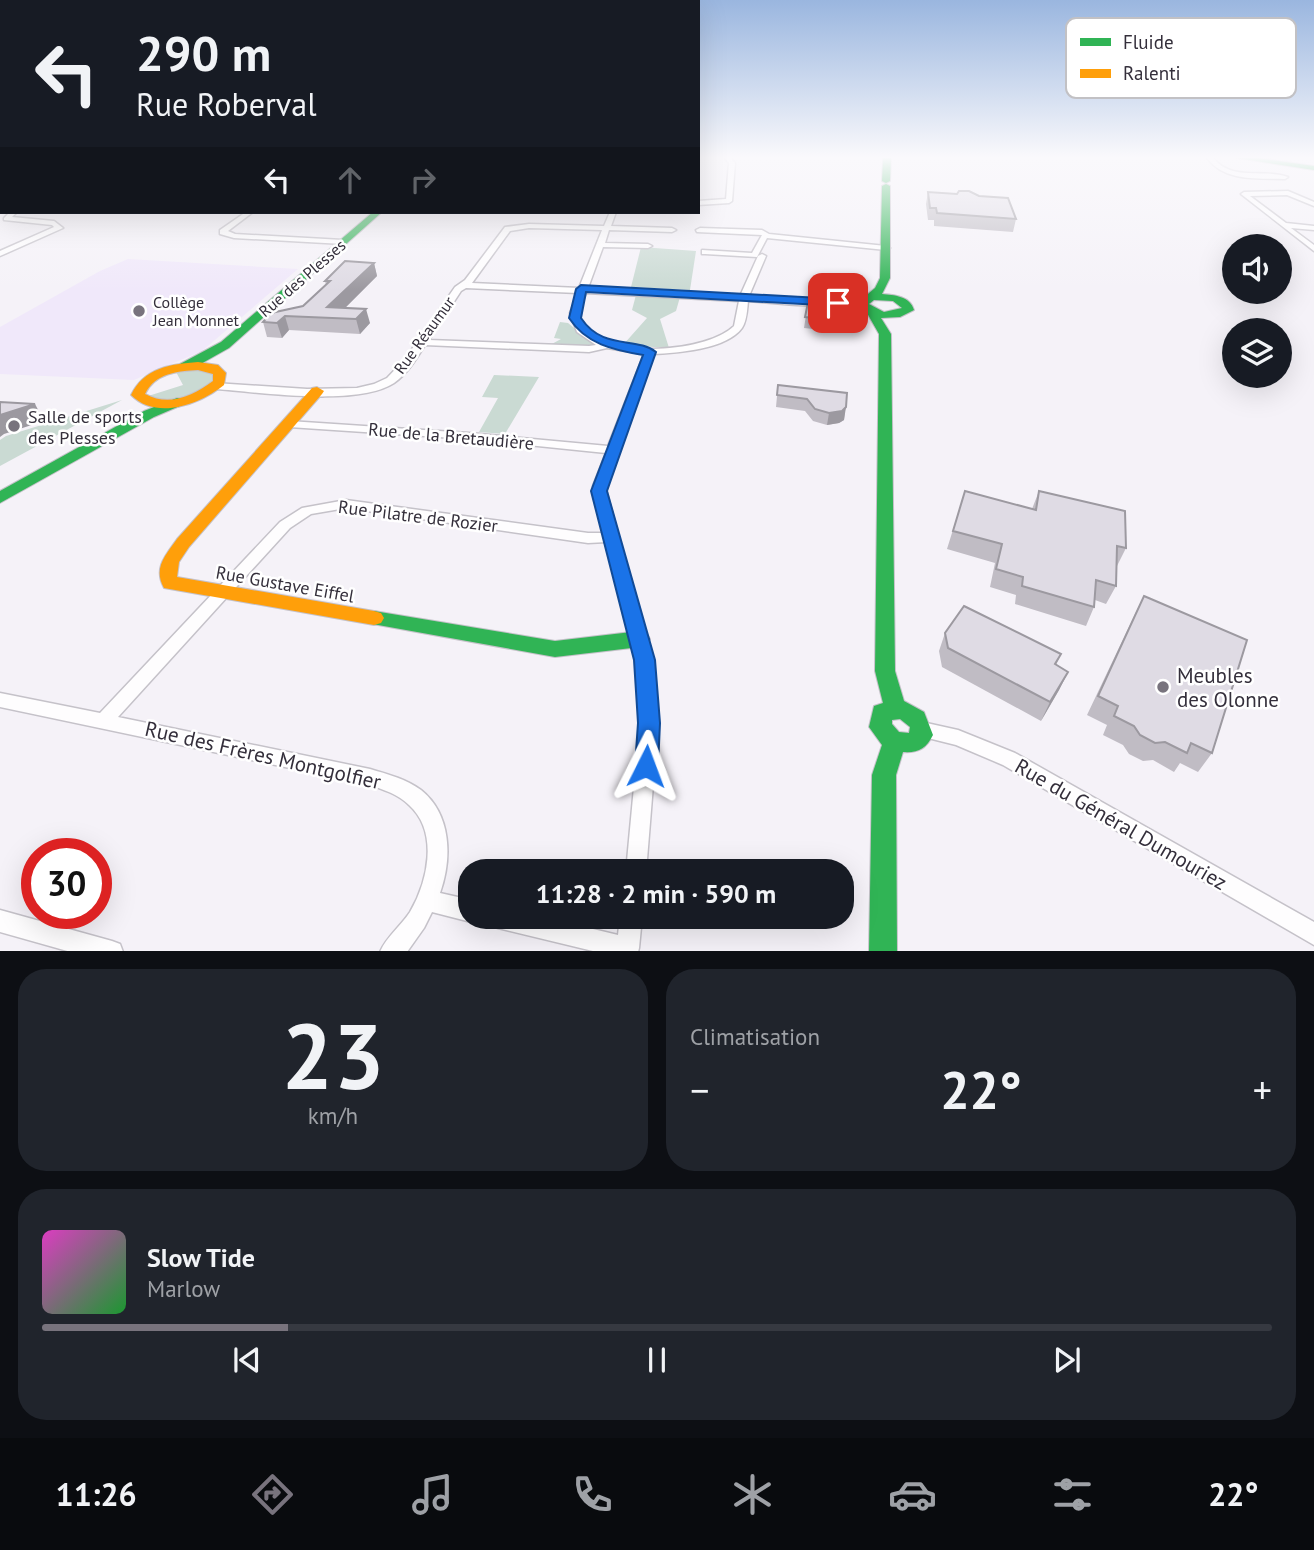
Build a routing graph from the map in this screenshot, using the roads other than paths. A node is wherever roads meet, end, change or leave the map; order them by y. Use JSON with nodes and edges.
{"nodes":[{"id":1,"x":886,"y":202,"type":"edge"},
{"id":2,"x":1254,"y":202,"type":"edge"},
{"id":3,"x":247,"y":214,"type":"edge"},
{"id":4,"x":376,"y":214,"type":"edge"},
{"id":5,"x":612,"y":214,"type":"edge"},
{"id":6,"x":3,"y":219,"type":"edge"},
{"id":7,"x":1285,"y":225,"type":"junction"},
{"id":8,"x":606,"y":228,"type":"junction"},
{"id":9,"x":1314,"y":228,"type":"edge"},
{"id":10,"x":672,"y":230,"type":"dead end"},
{"id":11,"x":700,"y":230,"type":"dead end"},
{"id":12,"x":765,"y":236,"type":"junction"},
{"id":13,"x":343,"y":242,"type":"junction"},
{"id":14,"x":599,"y":245,"type":"junction"},
{"id":15,"x":648,"y":246,"type":"dead end"},
{"id":16,"x":886,"y":248,"type":"junction"},
{"id":17,"x":1314,"y":248,"type":"edge"},
{"id":18,"x":705,"y":252,"type":"dead end"},
{"id":19,"x":0,"y":254,"type":"edge"},
{"id":20,"x":762,"y":256,"type":"dead end"},
{"id":21,"x":885,"y":278,"type":"junction"},
{"id":22,"x":465,"y":285,"type":"junction"},
{"id":23,"x":581,"y":289,"type":"junction"},
{"id":24,"x":744,"y":297,"type":"junction"},
{"id":25,"x":868,"y":304,"type":"junction"},
{"id":26,"x":898,"y":307,"type":"junction"},
{"id":27,"x":885,"y":334,"type":"junction"},
{"id":28,"x":420,"y":342,"type":"junction"},
{"id":29,"x":225,"y":345,"type":"junction"},
{"id":30,"x":609,"y":345,"type":"junction"},
{"id":31,"x":650,"y":352,"type":"junction"},
{"id":32,"x":185,"y":366,"type":"junction"},
{"id":33,"x":213,"y":368,"type":"junction"},
{"id":34,"x":215,"y":386,"type":"junction"},
{"id":35,"x":317,"y":391,"type":"junction"},
{"id":36,"x":144,"y":401,"type":"junction"},
{"id":37,"x":177,"y":402,"type":"junction"},
{"id":38,"x":289,"y":424,"type":"junction"},
{"id":39,"x":120,"y":431,"type":"junction"},
{"id":40,"x":613,"y":450,"type":"junction"},
{"id":41,"x":0,"y":498,"type":"edge"},
{"id":42,"x":611,"y":537,"type":"junction"},
{"id":43,"x":223,"y":593,"type":"junction"},
{"id":44,"x":640,"y":639,"type":"junction"},
{"id":45,"x":0,"y":700,"type":"edge"},
{"id":46,"x":895,"y":708,"type":"junction"},
{"id":47,"x":106,"y":720,"type":"junction"},
{"id":48,"x":922,"y":730,"type":"junction"},
{"id":49,"x":894,"y":742,"type":"junction"},
{"id":50,"x":637,"y":859,"type":"edge"},
{"id":51,"x":429,"y":901,"type":"junction"},
{"id":52,"x":458,"y":908,"type":"edge"},
{"id":53,"x":0,"y":921,"type":"edge"},
{"id":54,"x":545,"y":929,"type":"edge"},
{"id":55,"x":630,"y":929,"type":"edge"},
{"id":56,"x":1314,"y":934,"type":"edge"},
{"id":57,"x":627,"y":950,"type":"edge"},
{"id":58,"x":113,"y":951,"type":"edge"},
{"id":59,"x":391,"y":951,"type":"edge"},
{"id":60,"x":883,"y":951,"type":"edge"}],
"edges":[{"from":1,"to":16,"type":"street"},
{"from":2,"to":7,"type":"street"},
{"from":3,"to":13,"type":"street"},
{"from":4,"to":13,"type":"street","name":"Rue des Plesses"},
{"from":5,"to":8,"type":"street"},
{"from":6,"to":19,"type":"street"},
{"from":7,"to":9,"type":"street"},
{"from":7,"to":17,"type":"street"},
{"from":8,"to":10,"type":"street"},
{"from":8,"to":14,"type":"street"},
{"from":8,"to":22,"type":"street","name":"Rue Réaumur"},
{"from":11,"to":12,"type":"street"},
{"from":12,"to":16,"type":"street"},
{"from":12,"to":18,"type":"street"},
{"from":13,"to":29,"type":"street","name":"Rue des Plesses"},
{"from":14,"to":15,"type":"street"},
{"from":14,"to":23,"type":"street"},
{"from":16,"to":21,"type":"street"},
{"from":20,"to":24,"type":"street"},
{"from":21,"to":25,"type":"street"},
{"from":21,"to":26,"type":"street"},
{"from":22,"to":23,"type":"street"},
{"from":22,"to":28,"type":"street","name":"Rue Réaumur"},
{"from":23,"to":24,"type":"street"},
{"from":23,"to":30,"type":"street"},
{"from":24,"to":25,"type":"street"},
{"from":24,"to":31,"type":"street"},
{"from":25,"to":26,"type":"street"},
{"from":25,"to":27,"type":"street"},
{"from":26,"to":27,"type":"street"},
{"from":27,"to":46,"type":"street"},
{"from":28,"to":30,"type":"street"},
{"from":28,"to":35,"type":"street","name":"Rue Réaumur"},
{"from":29,"to":32,"type":"street","name":"Rue des Plesses"},
{"from":29,"to":33,"type":"street","name":"Rue des Plesses"},
{"from":30,"to":31,"type":"street"},
{"from":31,"to":40,"type":"street"},
{"from":32,"to":33,"type":"street"},
{"from":32,"to":36,"type":"street","name":"Rue des Plesses"},
{"from":33,"to":34,"type":"street"},
{"from":34,"to":35,"type":"street","name":"Rue Réaumur"},
{"from":34,"to":37,"type":"street"},
{"from":35,"to":38,"type":"street","name":"Rue Gustave Eiffel"},
{"from":36,"to":37,"type":"street"},
{"from":36,"to":39,"type":"street"},
{"from":37,"to":39,"type":"street"},
{"from":38,"to":40,"type":"street","name":"Rue de la Bretaudière"},
{"from":38,"to":43,"type":"street","name":"Rue Gustave Eiffel"},
{"from":39,"to":41,"type":"street"},
{"from":40,"to":42,"type":"street"},
{"from":42,"to":43,"type":"street","name":"Rue Pilatre de Rozier"},
{"from":42,"to":44,"type":"street"},
{"from":43,"to":44,"type":"street","name":"Rue Gustave Eiffel"},
{"from":43,"to":47,"type":"street","name":"Rue Pilatre de Rozier"},
{"from":44,"to":50,"type":"street"},
{"from":45,"to":47,"type":"street","name":"Rue des Frères Montgolfier"},
{"from":46,"to":48,"type":"street"},
{"from":46,"to":49,"type":"street"},
{"from":47,"to":51,"type":"street","name":"Rue des Frères Montgolfier"},
{"from":48,"to":49,"type":"street"},
{"from":48,"to":56,"type":"street","name":"Rue du Général Dumouriez"},
{"from":49,"to":60,"type":"street"},
{"from":51,"to":52,"type":"street"},
{"from":51,"to":59,"type":"street","name":"Rue des Frères Montgolfier"},
{"from":53,"to":58,"type":"street"},
{"from":54,"to":57,"type":"street"},
{"from":55,"to":57,"type":"street"}]}
